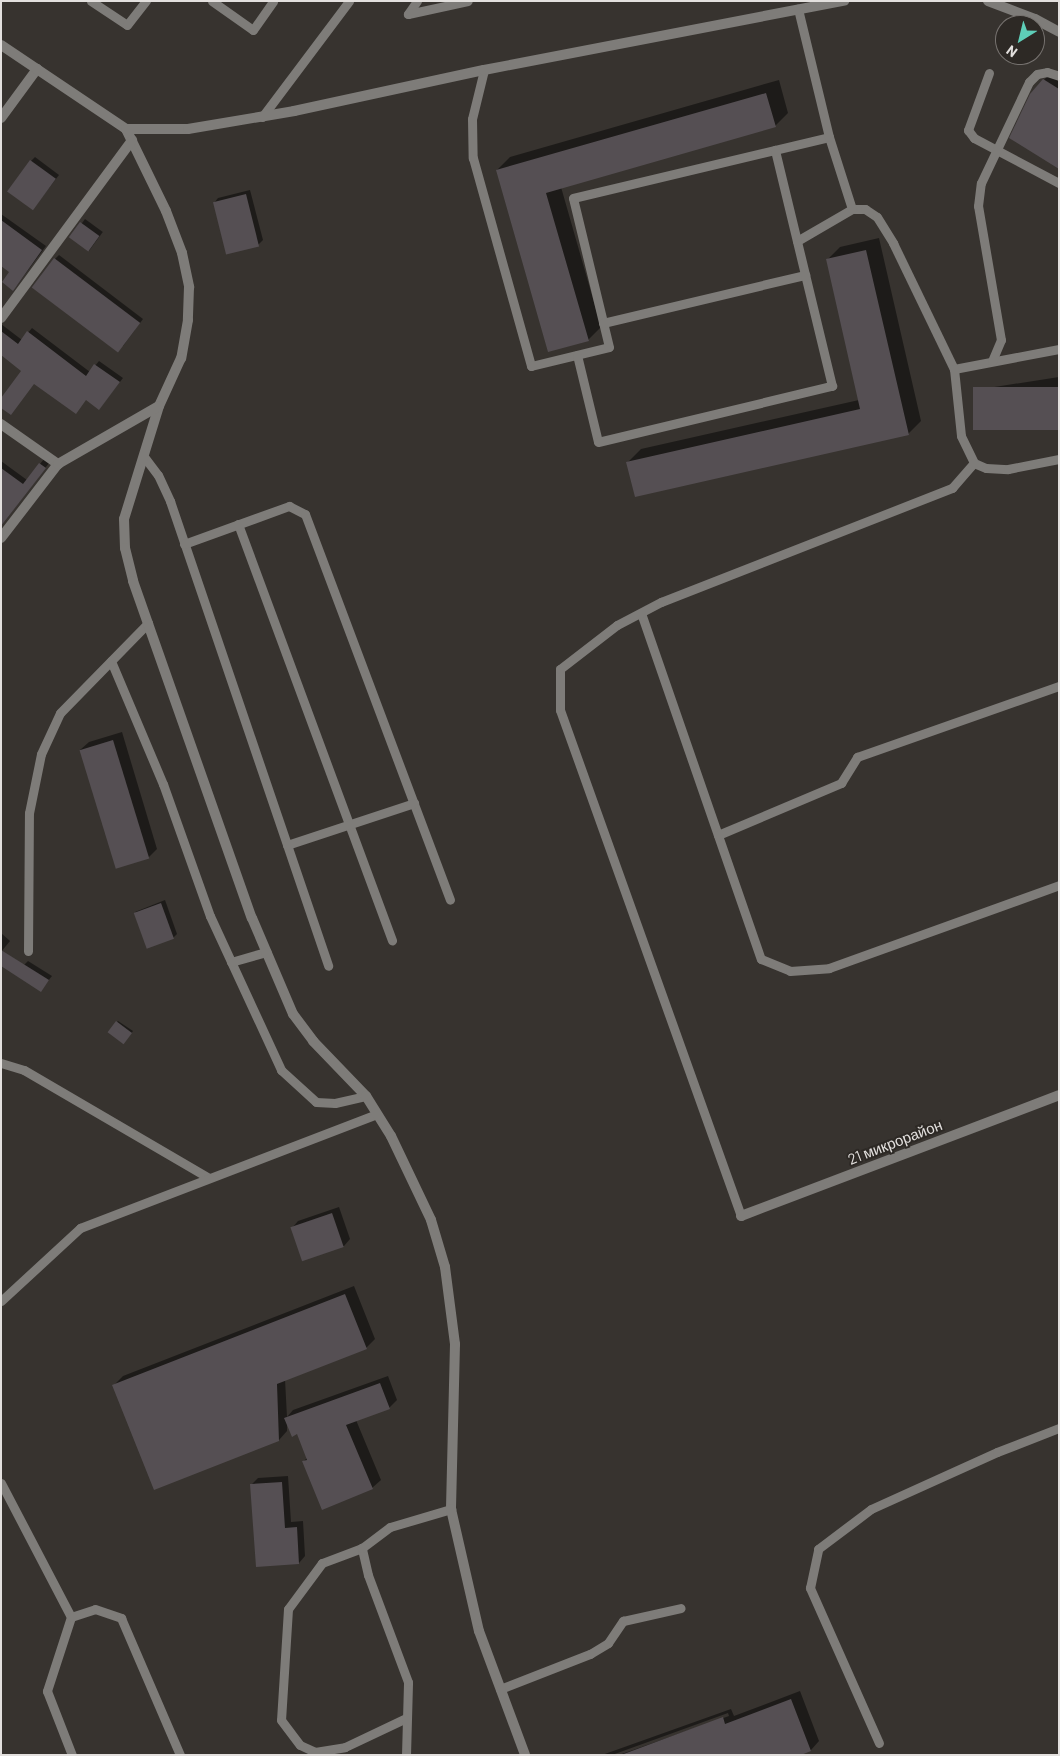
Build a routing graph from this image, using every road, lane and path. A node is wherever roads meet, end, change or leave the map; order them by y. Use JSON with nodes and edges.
{"nodes":[{"id":1,"x":91,"y":1,"type":"edge"},
{"id":2,"x":146,"y":1,"type":"edge"},
{"id":3,"x":212,"y":1,"type":"edge"},
{"id":4,"x":273,"y":1,"type":"edge"},
{"id":5,"x":349,"y":1,"type":"edge"},
{"id":6,"x":417,"y":1,"type":"edge"},
{"id":7,"x":468,"y":1,"type":"edge"},
{"id":8,"x":844,"y":1,"type":"edge"},
{"id":9,"x":988,"y":1,"type":"edge"},
{"id":10,"x":798,"y":9,"type":"junction"},
{"id":11,"x":1059,"y":32,"type":"edge"},
{"id":12,"x":2,"y":47,"type":"edge"},
{"id":13,"x":38,"y":69,"type":"junction"},
{"id":14,"x":484,"y":70,"type":"junction"},
{"id":15,"x":989,"y":73,"type":"dead end"},
{"id":16,"x":1059,"y":76,"type":"edge"},
{"id":17,"x":262,"y":117,"type":"junction"},
{"id":18,"x":1,"y":118,"type":"edge"},
{"id":19,"x":126,"y":129,"type":"junction"},
{"id":20,"x":829,"y":137,"type":"junction"},
{"id":21,"x":132,"y":140,"type":"junction"},
{"id":22,"x":775,"y":150,"type":"junction"},
{"id":23,"x":997,"y":151,"type":"junction"},
{"id":24,"x":1059,"y":183,"type":"edge"},
{"id":25,"x":852,"y":209,"type":"junction"},
{"id":26,"x":797,"y":241,"type":"junction"},
{"id":27,"x":805,"y":276,"type":"junction"},
{"id":28,"x":1,"y":318,"type":"edge"},
{"id":29,"x":603,"y":322,"type":"junction"},
{"id":30,"x":1059,"y":349,"type":"edge"},
{"id":31,"x":577,"y":355,"type":"junction"},
{"id":32,"x":992,"y":361,"type":"junction"},
{"id":33,"x":954,"y":369,"type":"junction"},
{"id":34,"x":159,"y":406,"type":"junction"},
{"id":35,"x":1,"y":424,"type":"edge"},
{"id":36,"x":145,"y":458,"type":"junction"},
{"id":37,"x":1059,"y":459,"type":"edge"},
{"id":38,"x":58,"y":464,"type":"junction"},
{"id":39,"x":974,"y":464,"type":"junction"},
{"id":40,"x":238,"y":524,"type":"junction"},
{"id":41,"x":1,"y":538,"type":"edge"},
{"id":42,"x":184,"y":544,"type":"junction"},
{"id":43,"x":641,"y":612,"type":"junction"},
{"id":44,"x":148,"y":622,"type":"junction"},
{"id":45,"x":111,"y":661,"type":"junction"},
{"id":46,"x":1059,"y":686,"type":"edge"},
{"id":47,"x":414,"y":803,"type":"junction"},
{"id":48,"x":350,"y":825,"type":"junction"},
{"id":49,"x":718,"y":835,"type":"junction"},
{"id":50,"x":287,"y":845,"type":"junction"},
{"id":51,"x":1059,"y":885,"type":"edge"},
{"id":52,"x":450,"y":900,"type":"dead end"},
{"id":53,"x":392,"y":940,"type":"dead end"},
{"id":54,"x":28,"y":951,"type":"dead end"},
{"id":55,"x":266,"y":952,"type":"junction"},
{"id":56,"x":231,"y":962,"type":"junction"},
{"id":57,"x":328,"y":966,"type":"dead end"},
{"id":58,"x":1,"y":1063,"type":"edge"},
{"id":59,"x":1059,"y":1095,"type":"edge"},
{"id":60,"x":366,"y":1096,"type":"junction"},
{"id":61,"x":377,"y":1114,"type":"junction"},
{"id":62,"x":209,"y":1178,"type":"junction"},
{"id":63,"x":741,"y":1216,"type":"joint"},
{"id":64,"x":1,"y":1301,"type":"edge"},
{"id":65,"x":1059,"y":1428,"type":"edge"},
{"id":66,"x":1,"y":1483,"type":"edge"},
{"id":67,"x":451,"y":1509,"type":"junction"},
{"id":68,"x":362,"y":1548,"type":"junction"},
{"id":69,"x":681,"y":1608,"type":"dead end"},
{"id":70,"x":71,"y":1617,"type":"junction"},
{"id":71,"x":500,"y":1689,"type":"junction"},
{"id":72,"x":406,"y":1718,"type":"junction"},
{"id":73,"x":879,"y":1743,"type":"dead end"},
{"id":74,"x":72,"y":1755,"type":"edge"},
{"id":75,"x":180,"y":1755,"type":"edge"},
{"id":76,"x":406,"y":1755,"type":"edge"},
{"id":77,"x":525,"y":1755,"type":"edge"}],
"edges":[{"from":1,"to":2,"type":"lane"},
{"from":3,"to":4,"type":"lane"},
{"from":5,"to":17,"type":"lane"},
{"from":6,"to":7,"type":"lane"},
{"from":8,"to":10,"type":"street"},
{"from":9,"to":11,"type":"street"},
{"from":10,"to":14,"type":"street"},
{"from":10,"to":20,"type":"lane"},
{"from":12,"to":13,"type":"street"},
{"from":13,"to":18,"type":"street"},
{"from":13,"to":19,"type":"street"},
{"from":14,"to":17,"type":"street"},
{"from":14,"to":31,"type":"lane"},
{"from":15,"to":23,"type":"lane"},
{"from":16,"to":23,"type":"lane"},
{"from":17,"to":19,"type":"street"},
{"from":19,"to":21,"type":"street"},
{"from":20,"to":22,"type":"lane"},
{"from":20,"to":25,"type":"lane"},
{"from":21,"to":28,"type":"street"},
{"from":21,"to":34,"type":"street"},
{"from":22,"to":26,"type":"lane"},
{"from":22,"to":29,"type":"lane"},
{"from":23,"to":24,"type":"lane"},
{"from":23,"to":32,"type":"lane"},
{"from":25,"to":26,"type":"lane"},
{"from":25,"to":33,"type":"lane"},
{"from":26,"to":27,"type":"lane"},
{"from":27,"to":29,"type":"lane"},
{"from":27,"to":31,"type":"lane"},
{"from":29,"to":31,"type":"lane"},
{"from":30,"to":32,"type":"lane"},
{"from":32,"to":33,"type":"lane"},
{"from":33,"to":39,"type":"lane"},
{"from":34,"to":36,"type":"street"},
{"from":34,"to":38,"type":"street"},
{"from":35,"to":38,"type":"street"},
{"from":36,"to":42,"type":"lane"},
{"from":36,"to":44,"type":"street"},
{"from":37,"to":39,"type":"lane"},
{"from":38,"to":41,"type":"street"},
{"from":39,"to":43,"type":"lane"},
{"from":40,"to":42,"type":"lane"},
{"from":40,"to":47,"type":"lane"},
{"from":40,"to":48,"type":"lane"},
{"from":42,"to":50,"type":"lane"},
{"from":43,"to":49,"type":"lane"},
{"from":43,"to":63,"type":"lane"},
{"from":44,"to":45,"type":"lane"},
{"from":44,"to":55,"type":"street"},
{"from":45,"to":54,"type":"lane"},
{"from":45,"to":56,"type":"lane"},
{"from":46,"to":49,"type":"lane"},
{"from":47,"to":48,"type":"lane"},
{"from":47,"to":52,"type":"lane"},
{"from":48,"to":50,"type":"lane"},
{"from":48,"to":53,"type":"lane"},
{"from":49,"to":51,"type":"lane"},
{"from":50,"to":57,"type":"lane"},
{"from":55,"to":56,"type":"lane"},
{"from":55,"to":60,"type":"street"},
{"from":56,"to":60,"type":"lane"},
{"from":58,"to":62,"type":"lane"},
{"from":59,"to":63,"type":"street","name":"21 микрорайон"},
{"from":60,"to":61,"type":"street"},
{"from":61,"to":62,"type":"lane"},
{"from":61,"to":67,"type":"street"},
{"from":62,"to":64,"type":"lane"},
{"from":65,"to":73,"type":"lane"},
{"from":66,"to":70,"type":"lane"},
{"from":67,"to":68,"type":"lane"},
{"from":67,"to":71,"type":"street"},
{"from":68,"to":72,"type":"lane"},
{"from":68,"to":72,"type":"lane"},
{"from":69,"to":71,"type":"lane"},
{"from":70,"to":74,"type":"lane"},
{"from":70,"to":75,"type":"lane"},
{"from":71,"to":77,"type":"street"},
{"from":72,"to":76,"type":"lane"}]}
